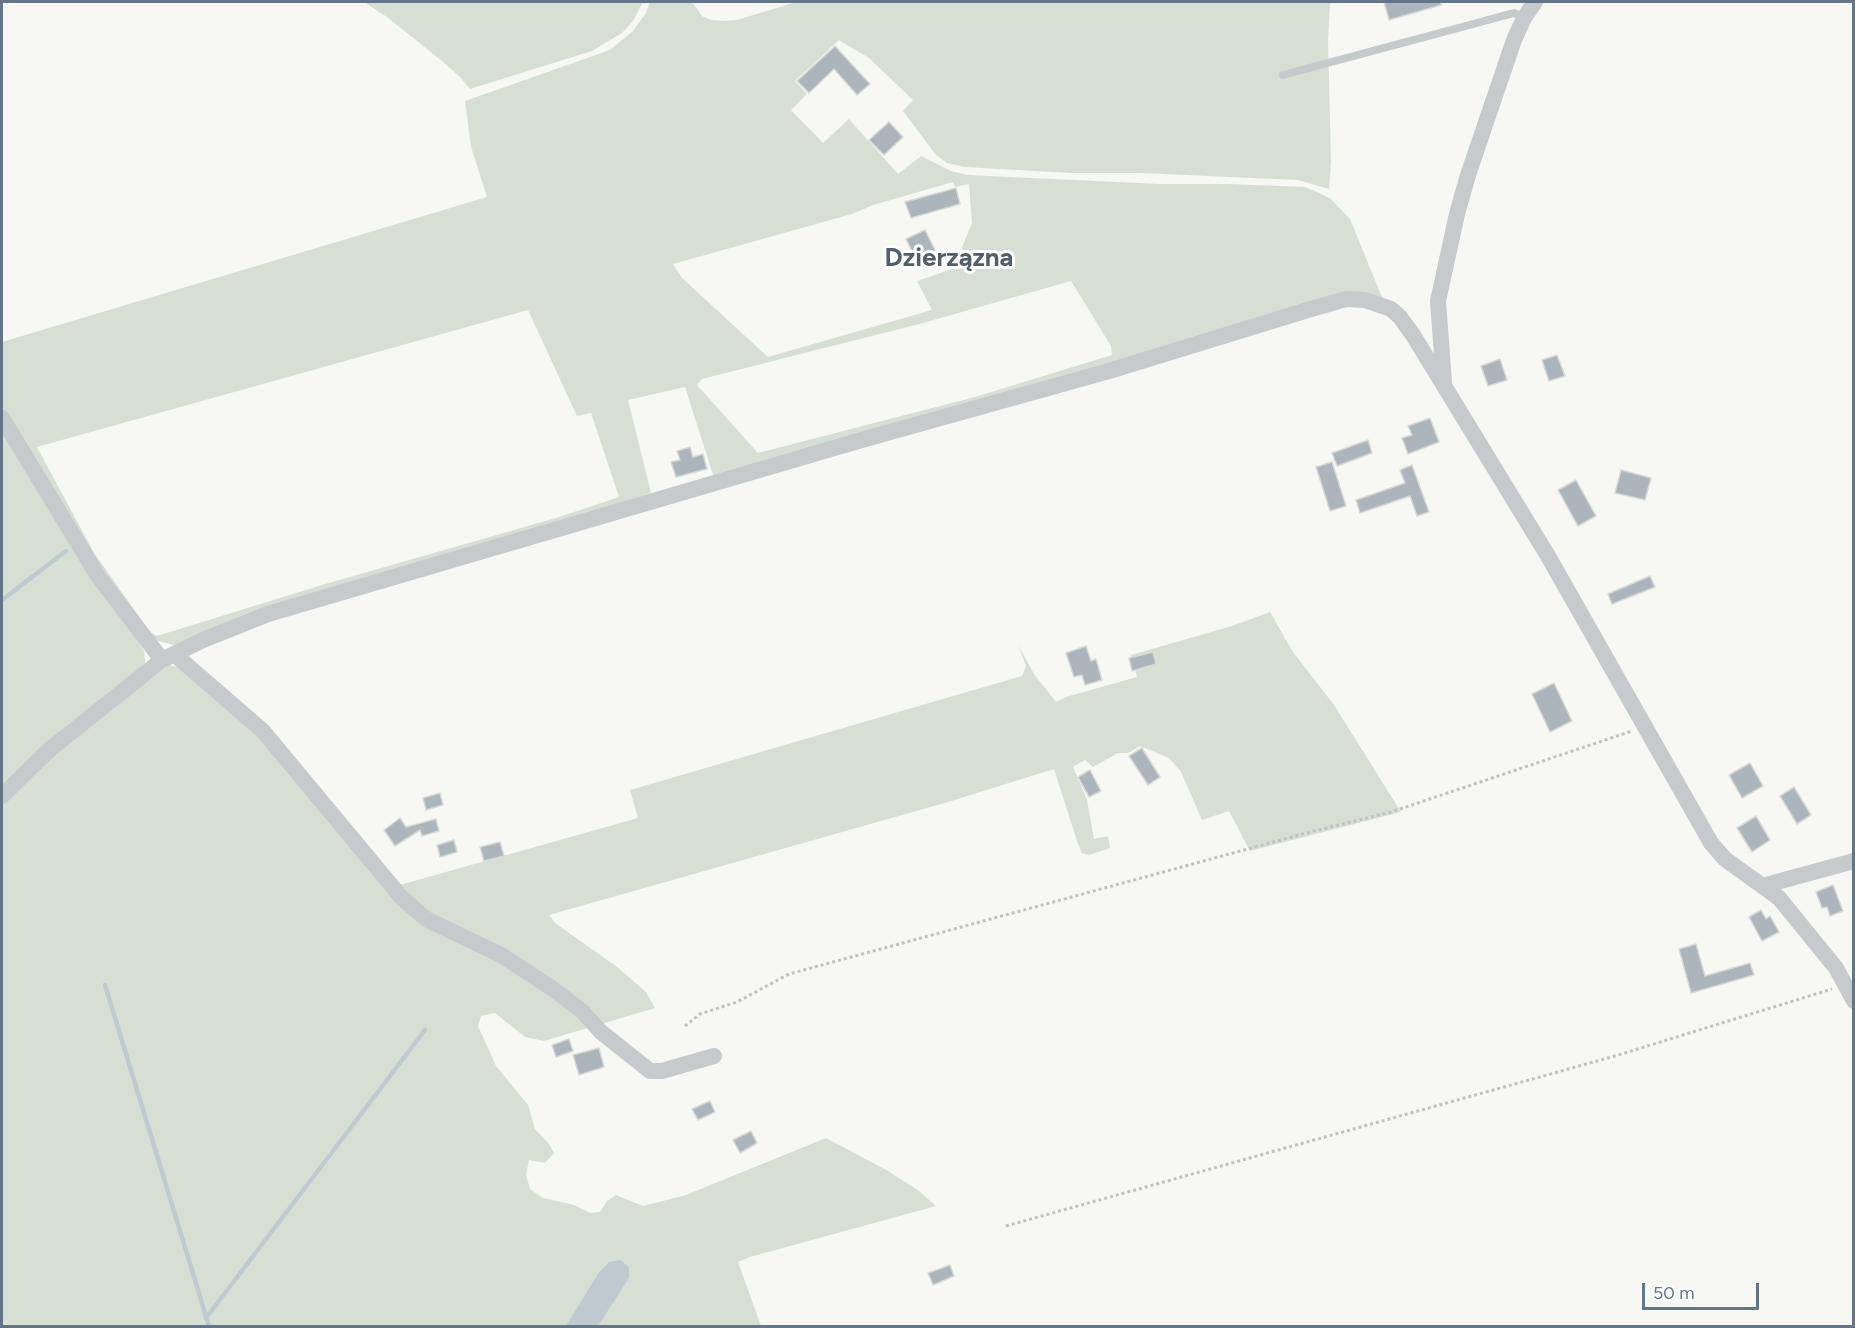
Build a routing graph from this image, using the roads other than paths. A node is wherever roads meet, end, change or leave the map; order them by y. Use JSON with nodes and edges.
{"nodes":[{"id":1,"x":1535,"y":2,"type":"edge"},
{"id":2,"x":1524,"y":18,"type":"junction"},
{"id":3,"x":1283,"y":75,"type":"dead end"},
{"id":4,"x":1445,"y":387,"type":"junction"},
{"id":5,"x":2,"y":418,"type":"edge"},
{"id":6,"x":168,"y":657,"type":"junction"},
{"id":7,"x":2,"y":796,"type":"edge"},
{"id":8,"x":1854,"y":861,"type":"edge"},
{"id":9,"x":1762,"y":886,"type":"junction"},
{"id":10,"x":1854,"y":1001,"type":"edge"},
{"id":11,"x":714,"y":1056,"type":"dead end"}],
"edges":[{"from":1,"to":2,"type":"street"},
{"from":2,"to":3,"type":"lane"},
{"from":2,"to":4,"type":"street"},
{"from":4,"to":6,"type":"street"},
{"from":4,"to":9,"type":"street"},
{"from":5,"to":6,"type":"street"},
{"from":6,"to":7,"type":"street"},
{"from":6,"to":11,"type":"street"},
{"from":8,"to":9,"type":"street"},
{"from":9,"to":10,"type":"street"}]}
